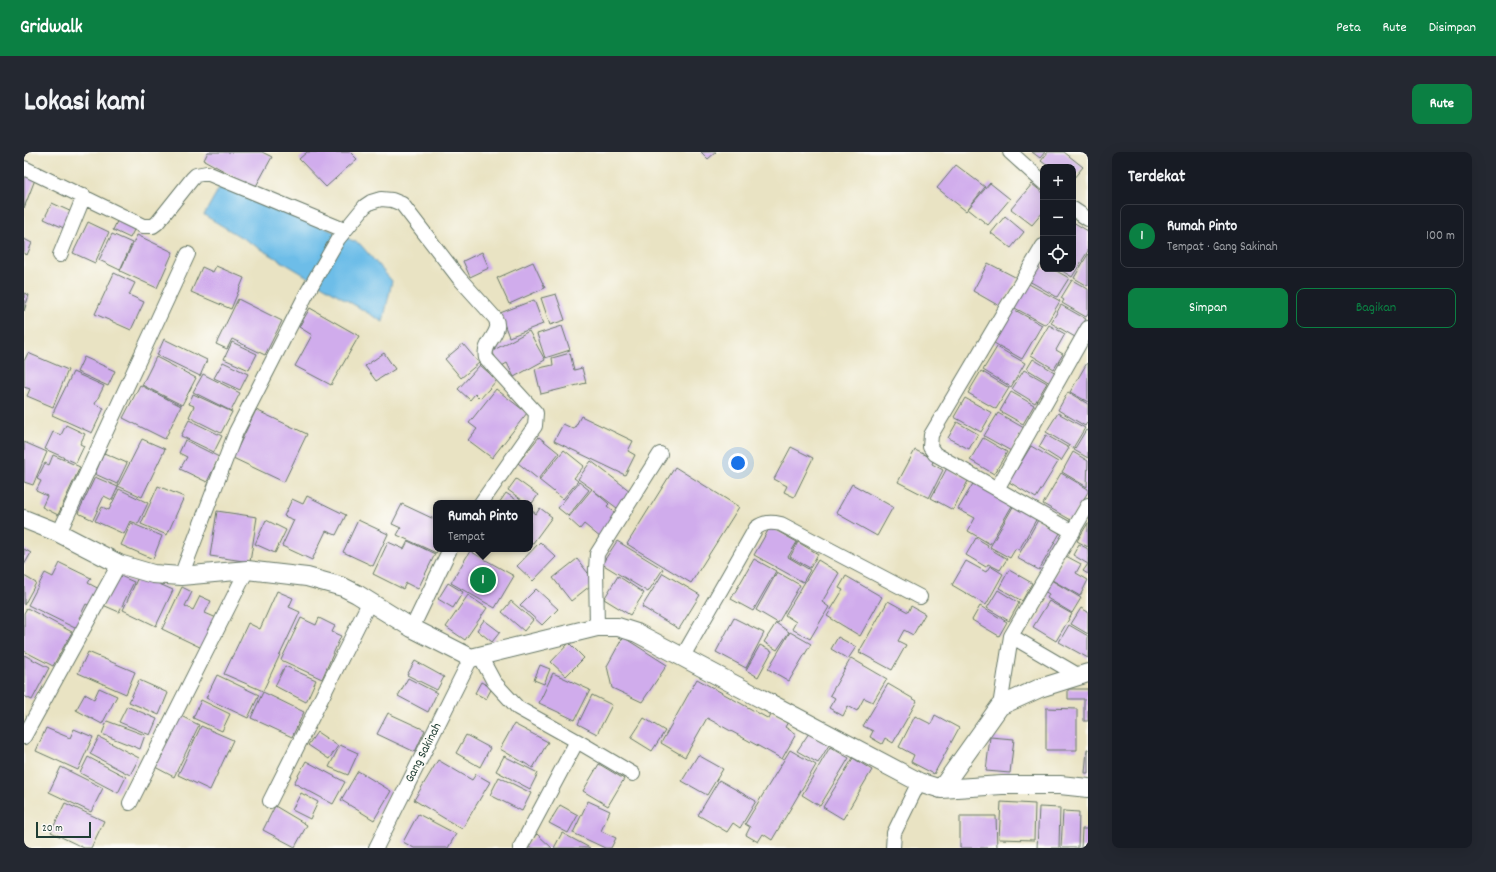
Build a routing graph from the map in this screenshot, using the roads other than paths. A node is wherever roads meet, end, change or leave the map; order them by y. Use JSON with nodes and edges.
{"nodes":[{"id":1,"x":1010,"y":152,"type":"edge"},
{"id":2,"x":24,"y":168,"type":"edge"},
{"id":3,"x":1040,"y":179,"type":"edge"},
{"id":4,"x":84,"y":196,"type":"junction"},
{"id":5,"x":1076,"y":210,"type":"edge"},
{"id":6,"x":1088,"y":219,"type":"edge"},
{"id":7,"x":341,"y":235,"type":"junction"},
{"id":8,"x":1040,"y":251,"type":"edge"},
{"id":9,"x":60,"y":254,"type":"dead end"},
{"id":10,"x":188,"y":254,"type":"dead end"},
{"id":11,"x":1088,"y":328,"type":"edge"},
{"id":12,"x":660,"y":454,"type":"dead end"},
{"id":13,"x":997,"y":489,"type":"junction"},
{"id":14,"x":483,"y":500,"type":"edge"},
{"id":15,"x":1088,"y":505,"type":"edge"},
{"id":16,"x":24,"y":519,"type":"edge"},
{"id":17,"x":1074,"y":532,"type":"junction"},
{"id":18,"x":59,"y":533,"type":"junction"},
{"id":19,"x":449,"y":552,"type":"edge"},
{"id":20,"x":118,"y":564,"type":"junction"},
{"id":21,"x":247,"y":570,"type":"junction"},
{"id":22,"x":181,"y":576,"type":"junction"},
{"id":23,"x":920,"y":597,"type":"dead end"},
{"id":24,"x":370,"y":602,"type":"junction"},
{"id":25,"x":597,"y":627,"type":"junction"},
{"id":26,"x":412,"y":628,"type":"junction"},
{"id":27,"x":1010,"y":636,"type":"junction"},
{"id":28,"x":683,"y":656,"type":"junction"},
{"id":29,"x":476,"y":657,"type":"junction"},
{"id":30,"x":1084,"y":675,"type":"edge"},
{"id":31,"x":1000,"y":706,"type":"junction"},
{"id":32,"x":24,"y":737,"type":"edge"},
{"id":33,"x":577,"y":741,"type":"junction"},
{"id":34,"x":633,"y":774,"type":"dead end"},
{"id":35,"x":919,"y":782,"type":"junction"},
{"id":36,"x":941,"y":788,"type":"junction"},
{"id":37,"x":1088,"y":788,"type":"edge"},
{"id":38,"x":270,"y":801,"type":"dead end"},
{"id":39,"x":130,"y":803,"type":"dead end"},
{"id":40,"x":376,"y":848,"type":"edge"},
{"id":41,"x":520,"y":848,"type":"edge"},
{"id":42,"x":893,"y":848,"type":"edge"}],
"edges":[{"from":1,"to":3,"type":"street"},
{"from":2,"to":4,"type":"street"},
{"from":4,"to":7,"type":"street"},
{"from":4,"to":9,"type":"street"},
{"from":5,"to":6,"type":"street"},
{"from":7,"to":14,"type":"street"},
{"from":7,"to":22,"type":"street"},
{"from":8,"to":13,"type":"street"},
{"from":10,"to":18,"type":"street"},
{"from":11,"to":13,"type":"street"},
{"from":12,"to":25,"type":"street"},
{"from":13,"to":17,"type":"street"},
{"from":15,"to":17,"type":"street"},
{"from":16,"to":18,"type":"street"},
{"from":17,"to":27,"type":"street"},
{"from":18,"to":20,"type":"street"},
{"from":19,"to":26,"type":"street"},
{"from":20,"to":22,"type":"street"},
{"from":20,"to":32,"type":"street"},
{"from":21,"to":22,"type":"street"},
{"from":21,"to":24,"type":"street"},
{"from":21,"to":39,"type":"street"},
{"from":23,"to":28,"type":"street"},
{"from":24,"to":26,"type":"street"},
{"from":24,"to":38,"type":"street"},
{"from":25,"to":28,"type":"street"},
{"from":25,"to":29,"type":"street"},
{"from":26,"to":29,"type":"street"},
{"from":27,"to":30,"type":"street"},
{"from":27,"to":31,"type":"street"},
{"from":28,"to":35,"type":"street"},
{"from":29,"to":33,"type":"street"},
{"from":29,"to":40,"type":"street","name":"Gang Sakinah"},
{"from":30,"to":31,"type":"street"},
{"from":31,"to":36,"type":"street"},
{"from":33,"to":34,"type":"street"},
{"from":33,"to":41,"type":"street"},
{"from":35,"to":36,"type":"street"},
{"from":35,"to":42,"type":"street"},
{"from":36,"to":37,"type":"street"}]}
